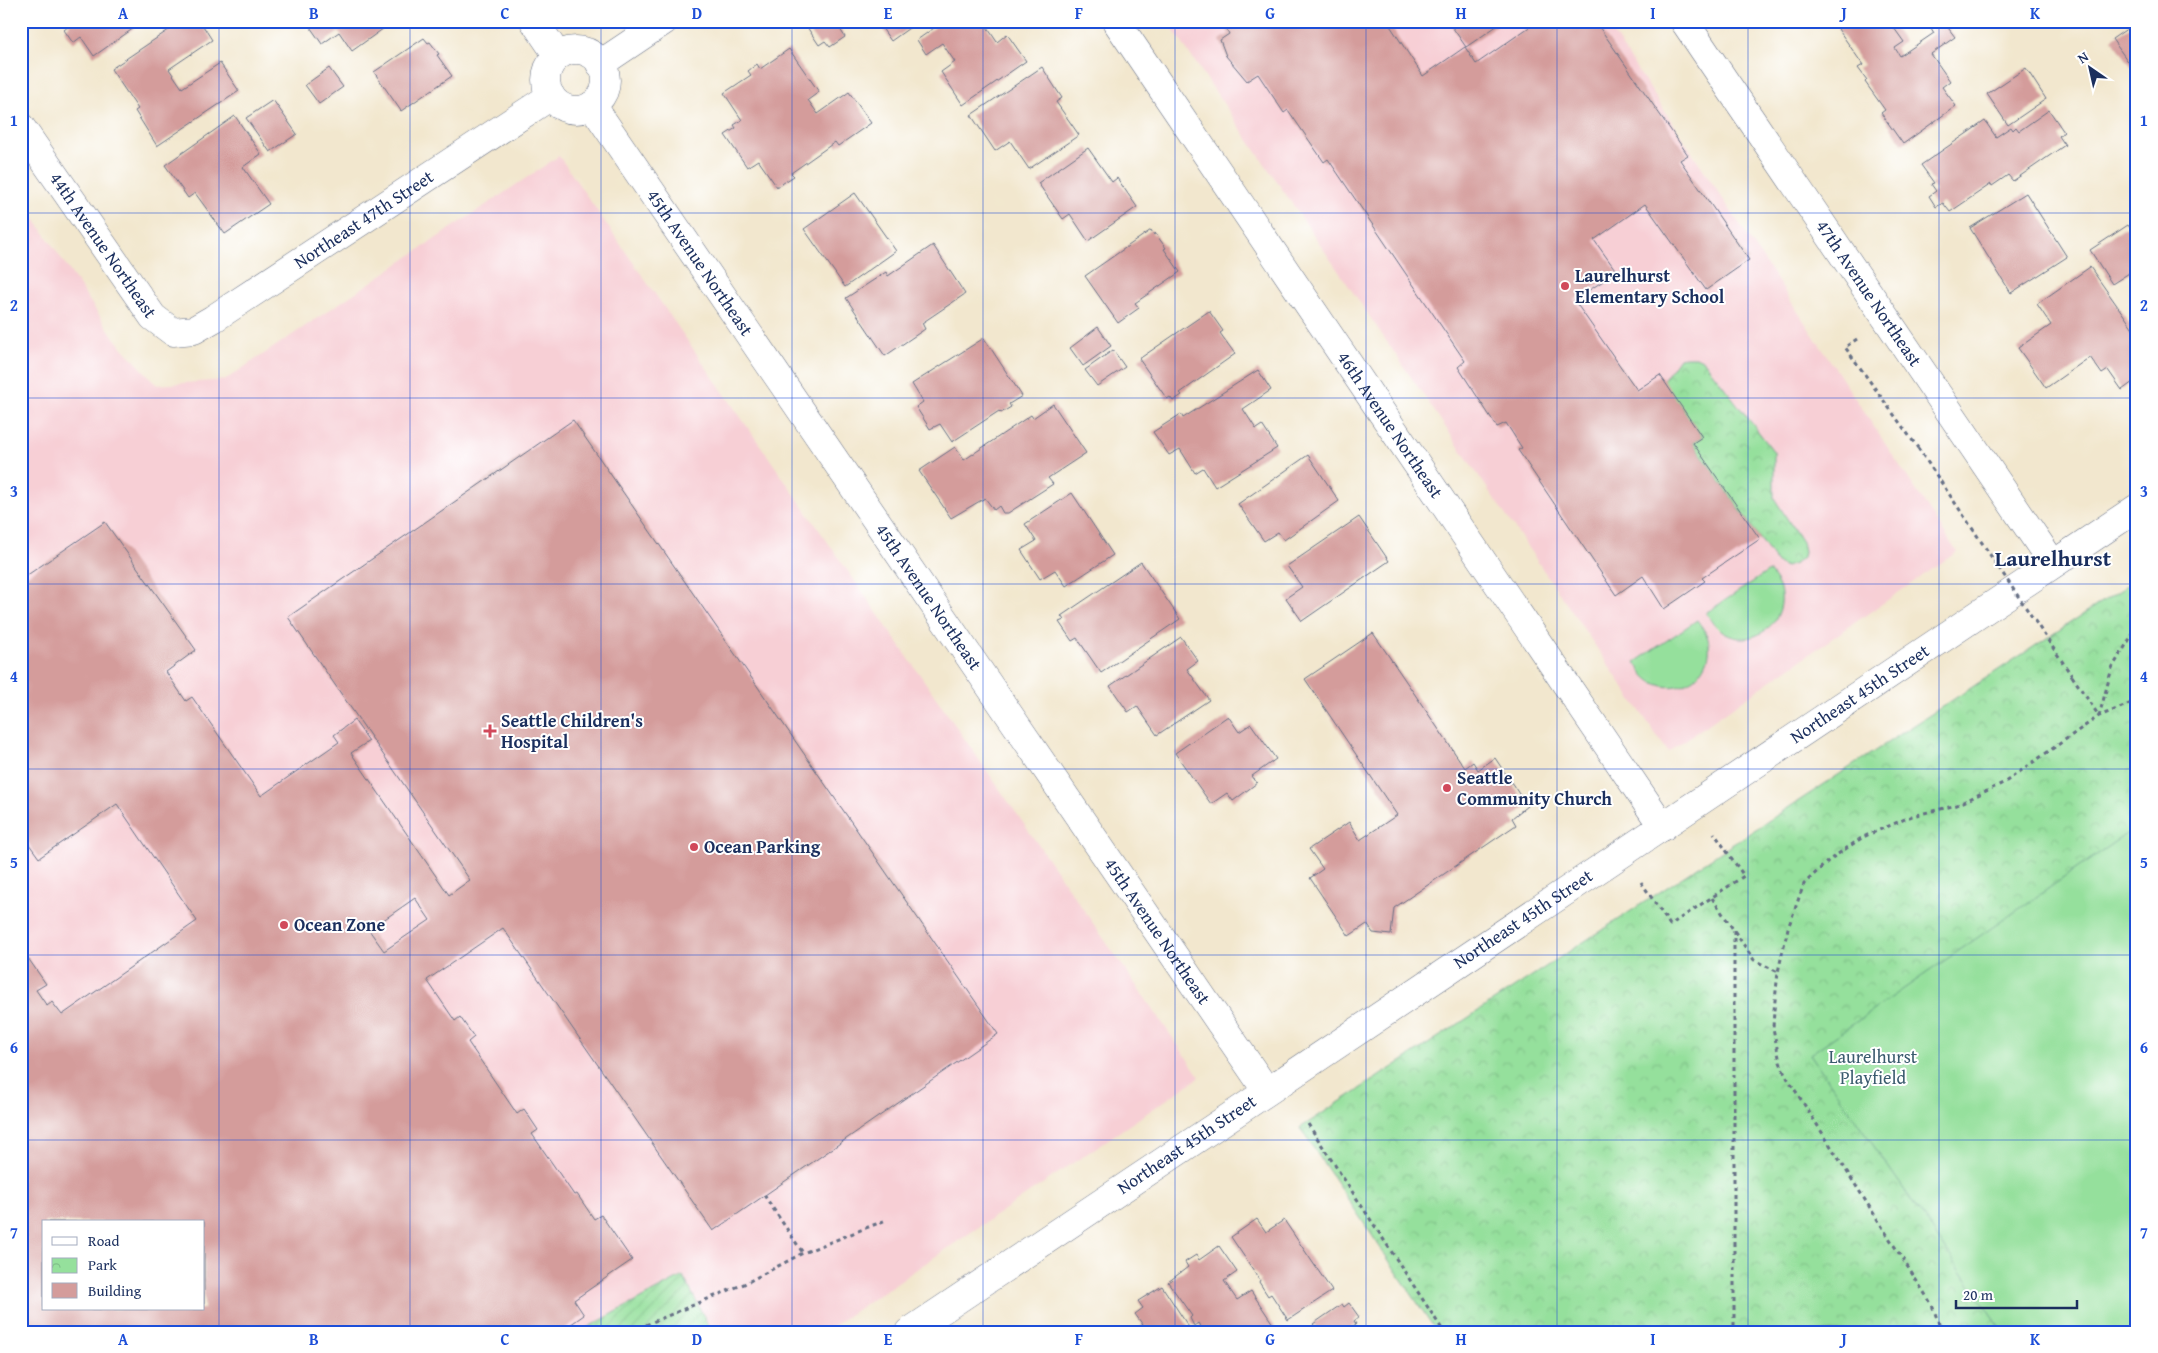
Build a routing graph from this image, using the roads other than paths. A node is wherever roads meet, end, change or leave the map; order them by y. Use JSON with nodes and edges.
{"nodes":[{"id":1,"x":534,"y":21,"type":"edge"},
{"id":2,"x":664,"y":21,"type":"edge"},
{"id":3,"x":1116,"y":21,"type":"edge"},
{"id":4,"x":1684,"y":21,"type":"edge"},
{"id":5,"x":558,"y":56,"type":"junction"},
{"id":6,"x":600,"y":64,"type":"junction"},
{"id":7,"x":550,"y":96,"type":"junction"},
{"id":8,"x":592,"y":105,"type":"junction"},
{"id":9,"x":21,"y":127,"type":"edge"},
{"id":10,"x":173,"y":332,"type":"joint"},
{"id":11,"x":2137,"y":508,"type":"edge"},
{"id":12,"x":2053,"y":564,"type":"junction"},
{"id":13,"x":1664,"y":827,"type":"junction"},
{"id":14,"x":1266,"y":1090,"type":"junction"},
{"id":15,"x":909,"y":1332,"type":"edge"}],
"edges":[{"from":1,"to":5,"type":"street"},
{"from":2,"to":6,"type":"street"},
{"from":3,"to":13,"type":"street","name":"46th Avenue Northeast"},
{"from":4,"to":12,"type":"street","name":"47th Avenue Northeast"},
{"from":5,"to":6,"type":"street"},
{"from":5,"to":7,"type":"street"},
{"from":6,"to":8,"type":"street"},
{"from":7,"to":8,"type":"street"},
{"from":7,"to":10,"type":"street","name":"Northeast 47th Street"},
{"from":8,"to":14,"type":"street","name":"45th Avenue Northeast"},
{"from":9,"to":10,"type":"street","name":"44th Avenue Northeast"},
{"from":11,"to":12,"type":"street","name":"Northeast 45th Street"},
{"from":12,"to":13,"type":"street","name":"Northeast 45th Street"},
{"from":13,"to":14,"type":"street","name":"Northeast 45th Street"},
{"from":14,"to":15,"type":"street","name":"Northeast 45th Street"}]}
